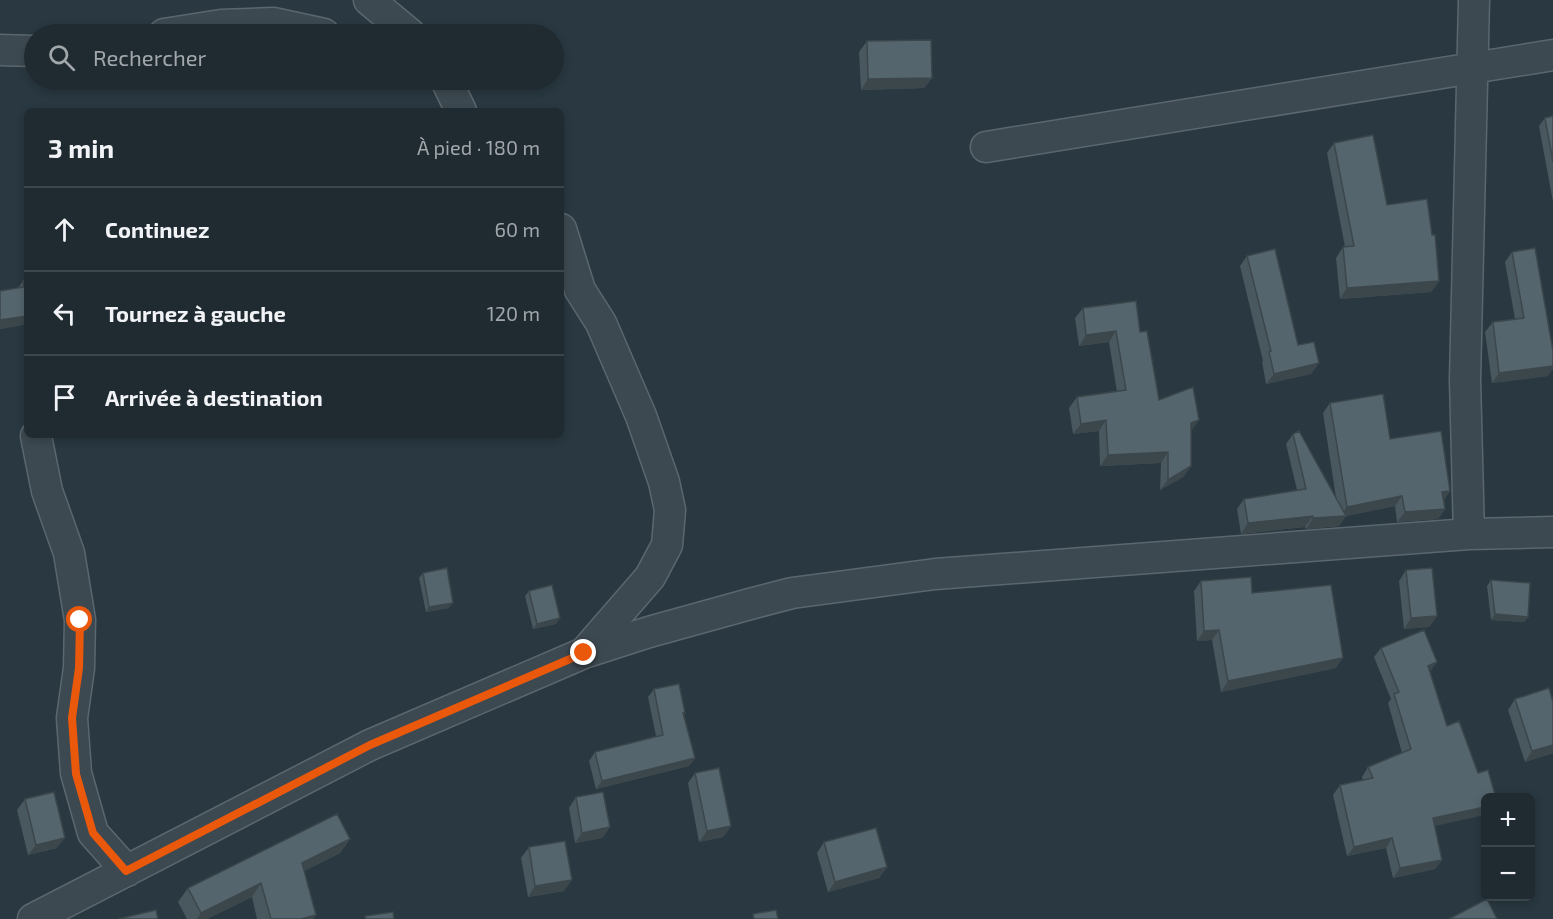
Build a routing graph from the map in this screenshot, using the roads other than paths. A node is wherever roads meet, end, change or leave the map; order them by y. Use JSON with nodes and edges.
{"nodes":[{"id":1,"x":369,"y":0,"type":"edge"},
{"id":2,"x":1474,"y":0,"type":"edge"},
{"id":3,"x":247,"y":24,"type":"edge"},
{"id":4,"x":278,"y":24,"type":"edge"},
{"id":5,"x":398,"y":24,"type":"edge"},
{"id":6,"x":0,"y":50,"type":"edge"},
{"id":7,"x":24,"y":51,"type":"edge"},
{"id":8,"x":1553,"y":55,"type":"edge"},
{"id":9,"x":1472,"y":67,"type":"junction"},
{"id":10,"x":986,"y":147,"type":"dead end"},
{"id":11,"x":564,"y":239,"type":"edge"},
{"id":12,"x":36,"y":438,"type":"edge"},
{"id":13,"x":1553,"y":532,"type":"edge"},
{"id":14,"x":1469,"y":534,"type":"junction"},
{"id":15,"x":584,"y":653,"type":"junction"},
{"id":16,"x":126,"y":871,"type":"junction"},
{"id":17,"x":42,"y":917,"type":"edge"}],
"edges":[{"from":1,"to":5,"type":"street"},
{"from":2,"to":9,"type":"street"},
{"from":3,"to":4,"type":"street"},
{"from":6,"to":7,"type":"street"},
{"from":8,"to":9,"type":"street"},
{"from":9,"to":10,"type":"street"},
{"from":9,"to":14,"type":"street"},
{"from":11,"to":15,"type":"street"},
{"from":12,"to":16,"type":"street"},
{"from":13,"to":14,"type":"street"},
{"from":14,"to":15,"type":"street"},
{"from":15,"to":16,"type":"street"},
{"from":16,"to":17,"type":"street"}]}
